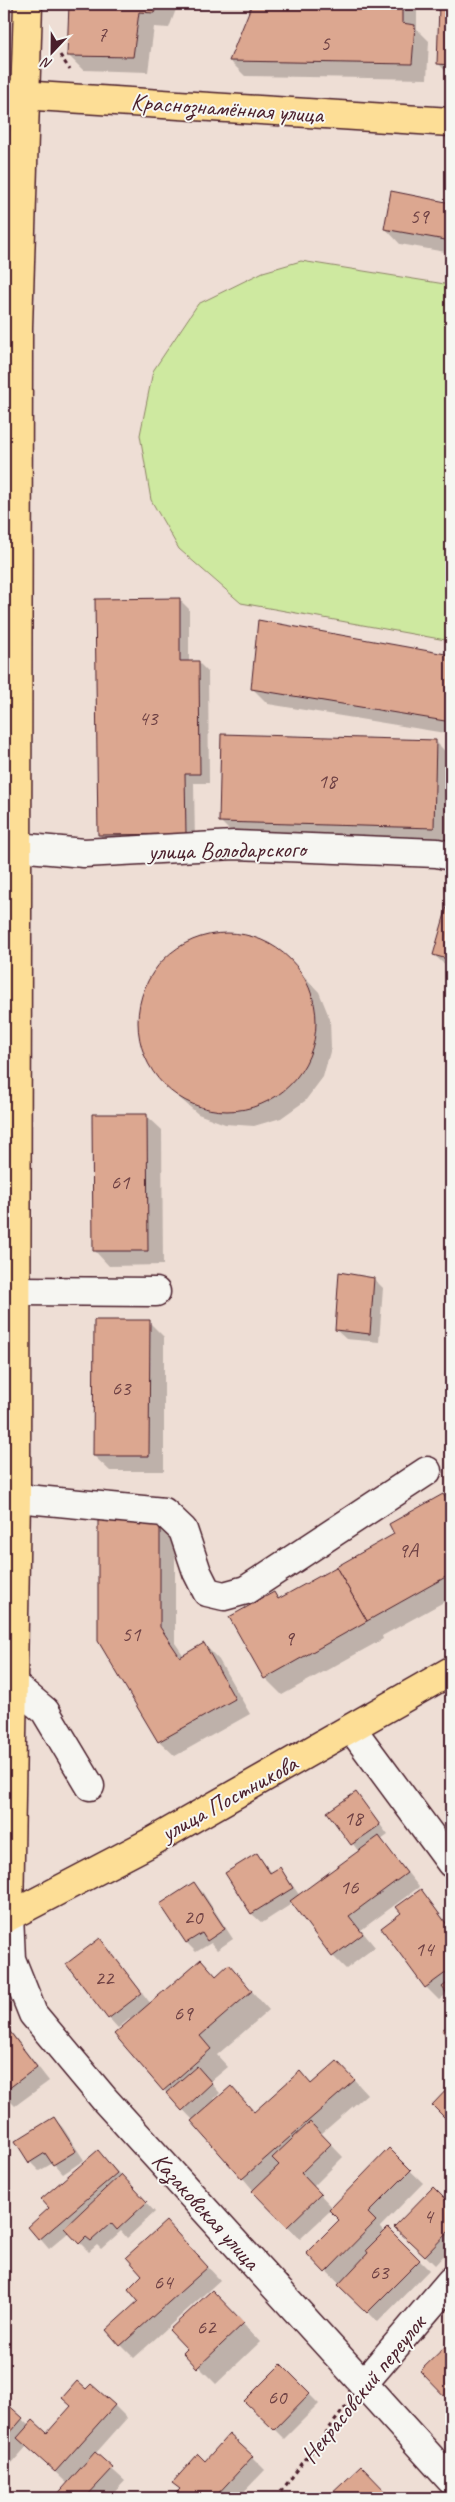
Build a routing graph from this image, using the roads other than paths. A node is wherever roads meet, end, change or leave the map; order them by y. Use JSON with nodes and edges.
{"nodes":[{"id":1,"x":28,"y":4,"type":"edge"},
{"id":2,"x":15,"y":94,"type":"edge"},
{"id":3,"x":451,"y":122,"type":"edge"},
{"id":4,"x":11,"y":327,"type":"edge"},
{"id":5,"x":11,"y":844,"type":"edge"},
{"id":6,"x":451,"y":856,"type":"edge"},
{"id":7,"x":11,"y":951,"type":"edge"},
{"id":8,"x":10,"y":1178,"type":"edge"},
{"id":9,"x":17,"y":1291,"type":"junction"},
{"id":10,"x":156,"y":1292,"type":"dead end"},
{"id":11,"x":427,"y":1471,"type":"dead end"},
{"id":12,"x":16,"y":1498,"type":"junction"},
{"id":13,"x":451,"y":1671,"type":"edge"},
{"id":14,"x":13,"y":1684,"type":"junction"},
{"id":15,"x":352,"y":1730,"type":"junction"},
{"id":16,"x":90,"y":1786,"type":"dead end"},
{"id":17,"x":451,"y":1863,"type":"edge"},
{"id":18,"x":6,"y":1918,"type":"edge"},
{"id":19,"x":451,"y":2281,"type":"edge"},
{"id":20,"x":363,"y":2384,"type":"junction"},
{"id":21,"x":451,"y":2480,"type":"edge"}],
"edges":[{"from":1,"to":2,"type":"main road"},
{"from":2,"to":3,"type":"main road","name":"Краснознамённая улица"},
{"from":2,"to":4,"type":"main road"},
{"from":4,"to":5,"type":"main road"},
{"from":5,"to":6,"type":"street","name":"улица Володарского"},
{"from":5,"to":7,"type":"main road"},
{"from":7,"to":8,"type":"main road"},
{"from":8,"to":9,"type":"main road"},
{"from":9,"to":10,"type":"street"},
{"from":9,"to":12,"type":"main road"},
{"from":11,"to":12,"type":"street"},
{"from":12,"to":14,"type":"main road"},
{"from":13,"to":15,"type":"main road","name":"улица Постникова"},
{"from":14,"to":16,"type":"street"},
{"from":14,"to":18,"type":"main road"},
{"from":15,"to":17,"type":"street"},
{"from":15,"to":18,"type":"main road","name":"улица Постникова"},
{"from":18,"to":20,"type":"street","name":"Казаковская улица"},
{"from":19,"to":20,"type":"street","name":"Некрасовский переулок"},
{"from":20,"to":21,"type":"street","name":"Казаковская улица"}]}
